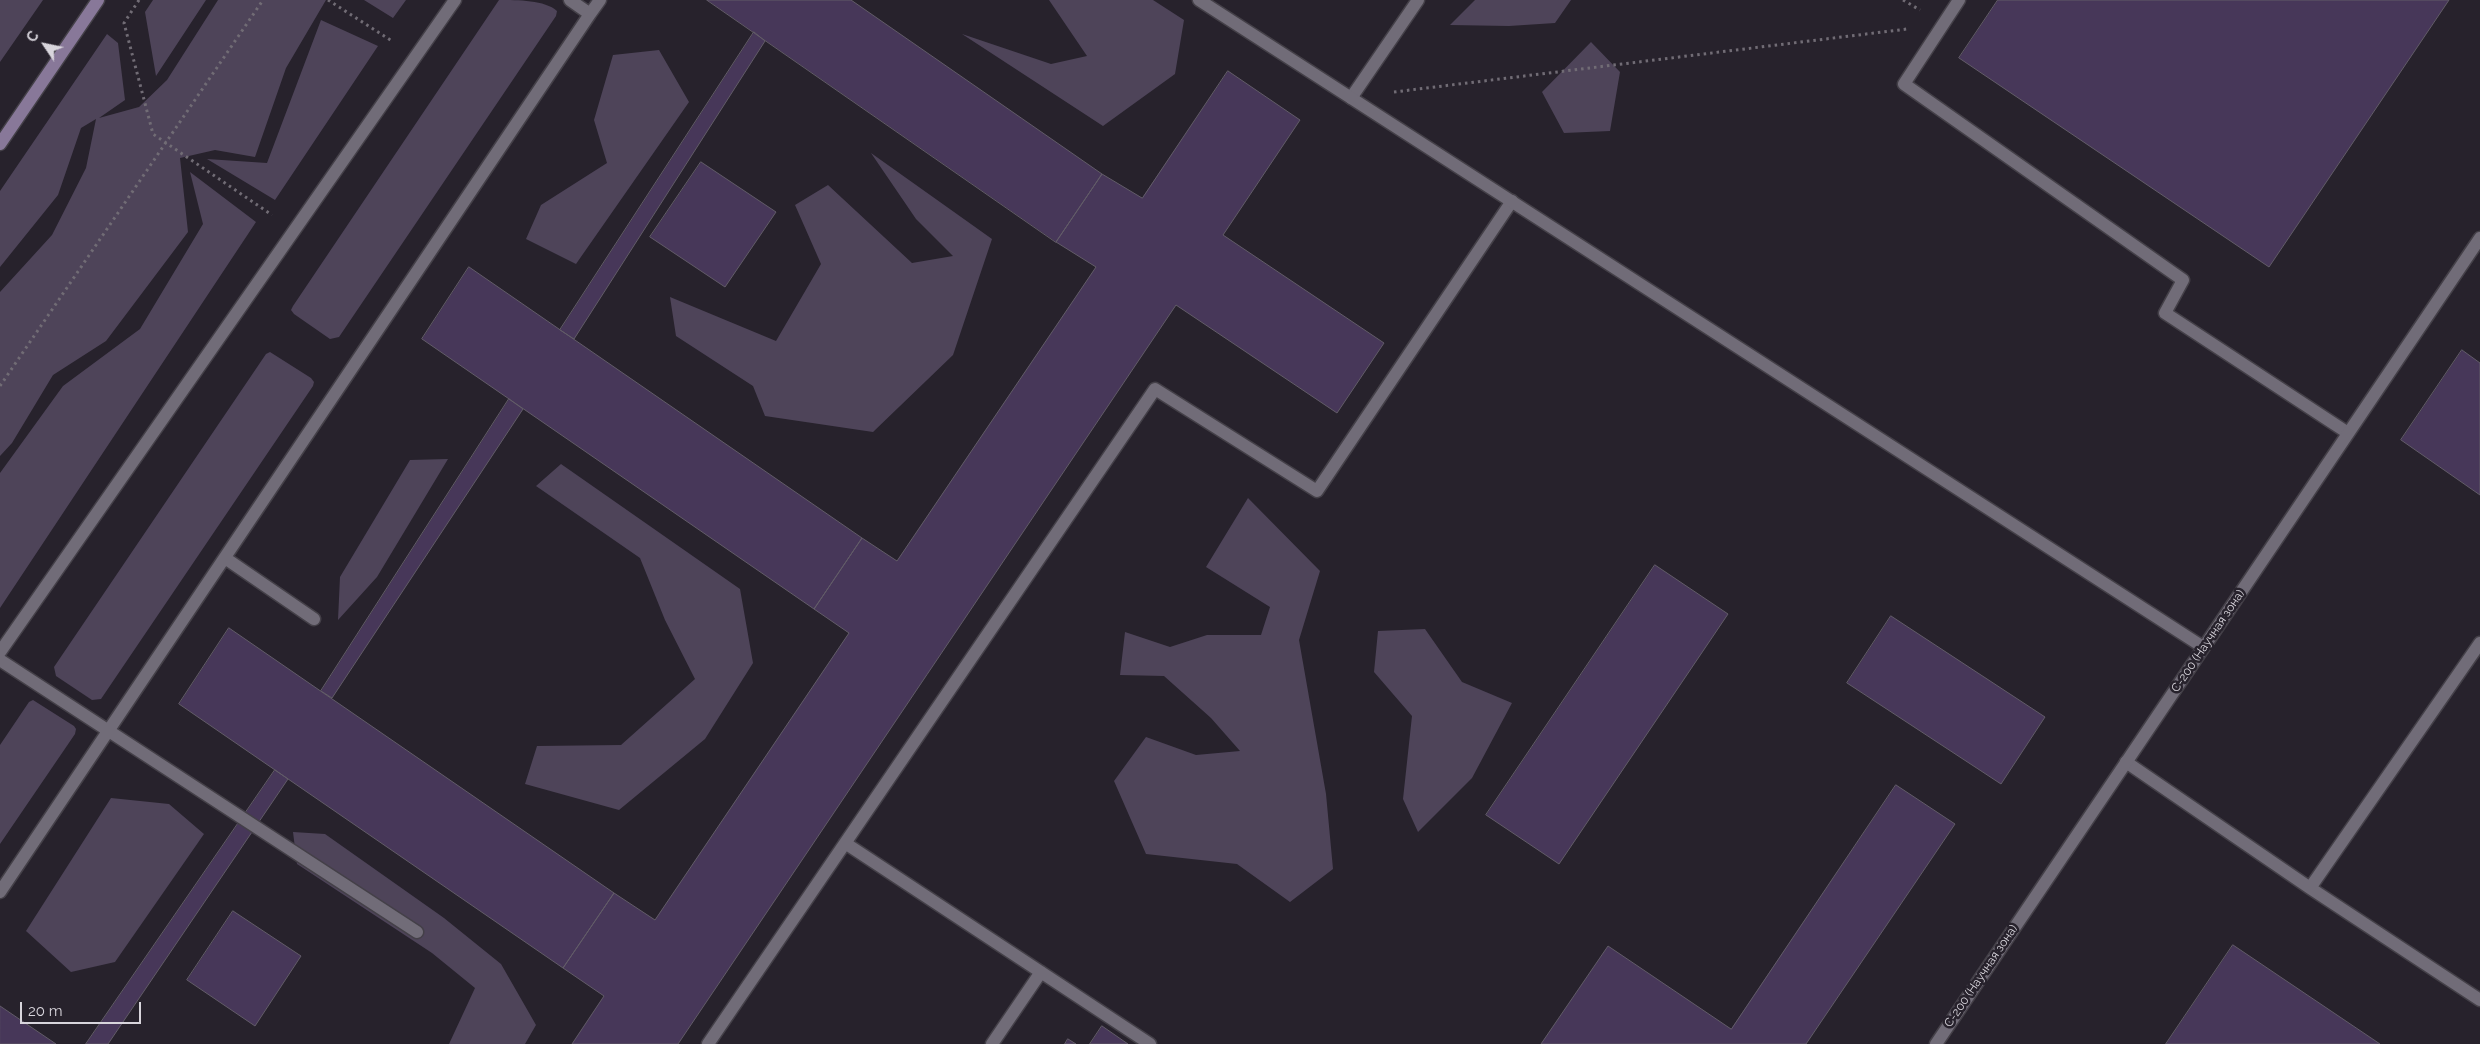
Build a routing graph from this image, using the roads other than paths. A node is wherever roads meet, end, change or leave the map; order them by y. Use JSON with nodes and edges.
{"nodes":[{"id":1,"x":98,"y":0,"type":"edge"},
{"id":2,"x":455,"y":0,"type":"edge"},
{"id":3,"x":570,"y":0,"type":"edge"},
{"id":4,"x":600,"y":0,"type":"edge"},
{"id":5,"x":1199,"y":0,"type":"edge"},
{"id":6,"x":1418,"y":0,"type":"edge"},
{"id":7,"x":1959,"y":0,"type":"edge"},
{"id":8,"x":590,"y":14,"type":"junction"},
{"id":9,"x":1351,"y":98,"type":"junction"},
{"id":10,"x":0,"y":144,"type":"edge"},
{"id":11,"x":1512,"y":201,"type":"junction"},
{"id":12,"x":2480,"y":238,"type":"edge"},
{"id":13,"x":2348,"y":433,"type":"junction"},
{"id":14,"x":225,"y":558,"type":"junction"},
{"id":15,"x":314,"y":619,"type":"dead end"},
{"id":16,"x":2480,"y":643,"type":"edge"},
{"id":17,"x":2204,"y":647,"type":"junction"},
{"id":18,"x":0,"y":652,"type":"edge"},
{"id":19,"x":0,"y":660,"type":"edge"},
{"id":20,"x":110,"y":729,"type":"junction"},
{"id":21,"x":2126,"y":762,"type":"junction"},
{"id":22,"x":845,"y":843,"type":"junction"},
{"id":23,"x":2310,"y":888,"type":"junction"},
{"id":24,"x":0,"y":892,"type":"edge"},
{"id":25,"x":417,"y":932,"type":"dead end"},
{"id":26,"x":1041,"y":972,"type":"junction"},
{"id":27,"x":2480,"y":1000,"type":"edge"},
{"id":28,"x":708,"y":1044,"type":"edge"},
{"id":29,"x":992,"y":1044,"type":"edge"},
{"id":30,"x":1150,"y":1044,"type":"edge"},
{"id":31,"x":1936,"y":1044,"type":"edge"}],
"edges":[{"from":1,"to":10,"type":"main road"},
{"from":2,"to":18,"type":"street"},
{"from":3,"to":8,"type":"street"},
{"from":4,"to":8,"type":"street"},
{"from":5,"to":9,"type":"street"},
{"from":6,"to":9,"type":"street"},
{"from":7,"to":13,"type":"street"},
{"from":8,"to":14,"type":"street"},
{"from":9,"to":11,"type":"street"},
{"from":11,"to":17,"type":"street"},
{"from":11,"to":22,"type":"street"},
{"from":12,"to":13,"type":"street","name":"С-200 (Научная зона)"},
{"from":13,"to":17,"type":"street","name":"С-200 (Научная зона)"},
{"from":14,"to":15,"type":"street"},
{"from":14,"to":20,"type":"street"},
{"from":16,"to":23,"type":"street"},
{"from":17,"to":21,"type":"street","name":"С-200 (Научная зона)"},
{"from":19,"to":20,"type":"street"},
{"from":20,"to":24,"type":"street"},
{"from":20,"to":25,"type":"street"},
{"from":21,"to":23,"type":"street"},
{"from":21,"to":31,"type":"street","name":"С-200 (Научная зона)"},
{"from":22,"to":26,"type":"street"},
{"from":22,"to":28,"type":"street"},
{"from":23,"to":27,"type":"street"},
{"from":26,"to":29,"type":"street"},
{"from":26,"to":30,"type":"street"}]}
